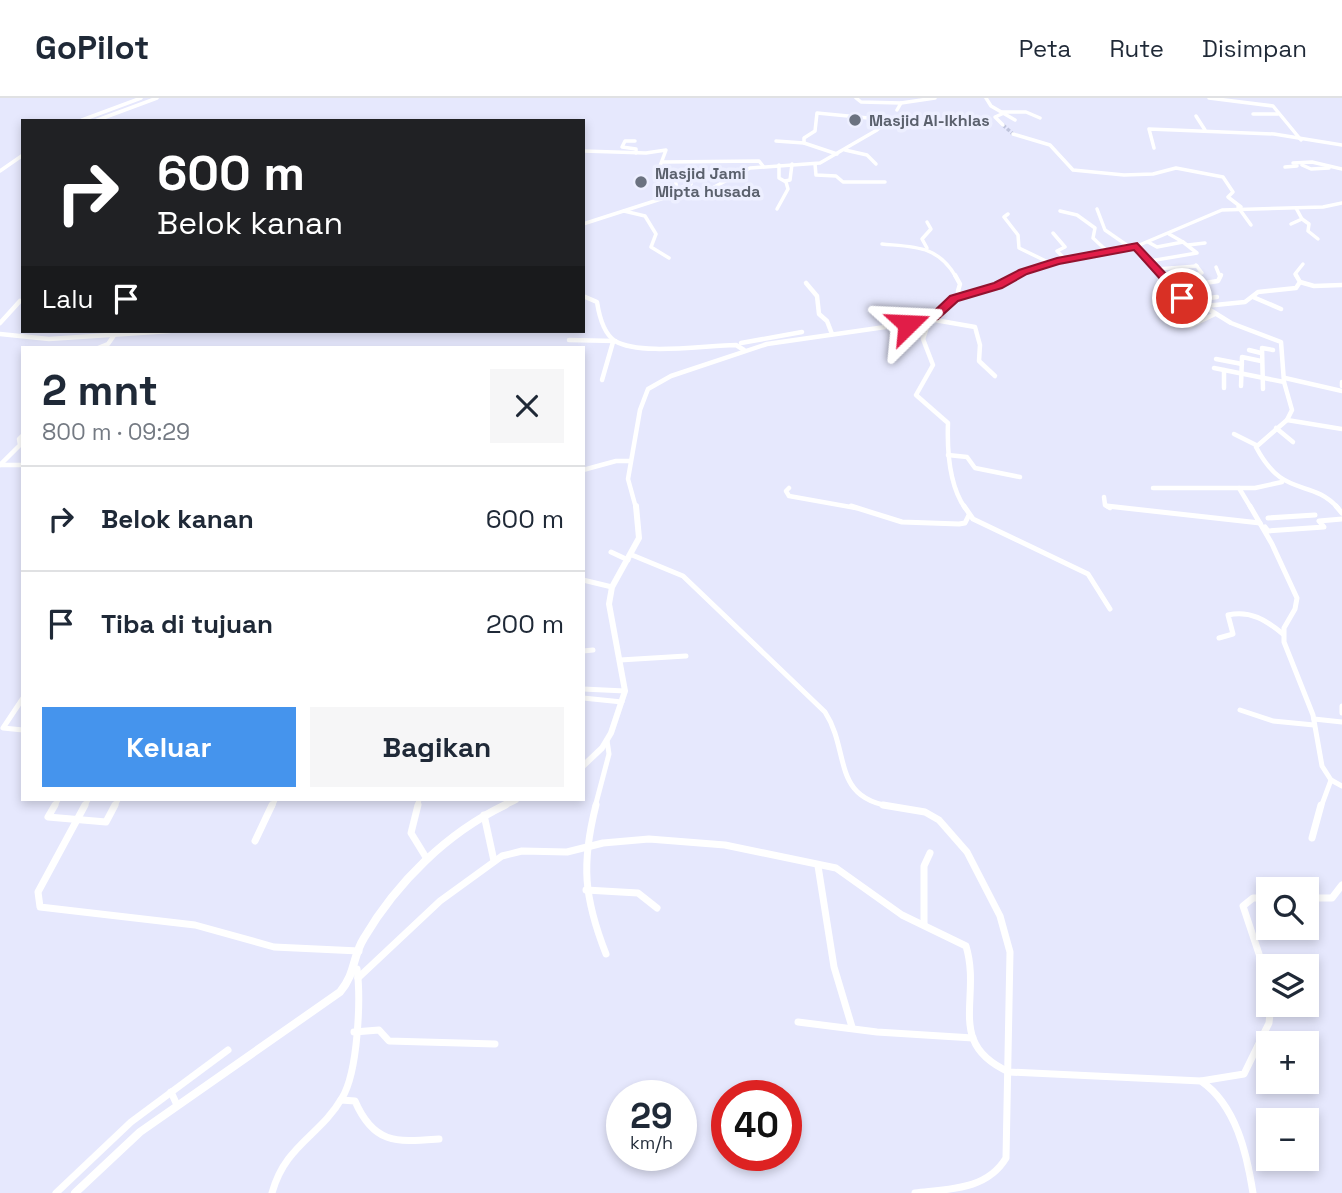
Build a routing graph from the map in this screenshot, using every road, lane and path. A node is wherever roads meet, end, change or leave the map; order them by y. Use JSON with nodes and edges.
{"nodes":[{"id":1,"x":141,"y":98,"type":"edge"},
{"id":2,"x":157,"y":98,"type":"edge"},
{"id":3,"x":856,"y":98,"type":"edge"},
{"id":4,"x":935,"y":98,"type":"edge"},
{"id":5,"x":986,"y":98,"type":"edge"},
{"id":6,"x":1209,"y":98,"type":"edge"},
{"id":7,"x":901,"y":103,"type":"junction"},
{"id":8,"x":897,"y":110,"type":"dead end"},
{"id":9,"x":1003,"y":113,"type":"junction"},
{"id":10,"x":1253,"y":114,"type":"dead end"},
{"id":11,"x":1278,"y":114,"type":"junction"},
{"id":12,"x":1196,"y":116,"type":"dead end"},
{"id":13,"x":1040,"y":118,"type":"dead end"},
{"id":14,"x":85,"y":119,"type":"edge"},
{"id":15,"x":100,"y":119,"type":"edge"},
{"id":16,"x":890,"y":119,"type":"joint"},
{"id":17,"x":1015,"y":120,"type":"dead end"},
{"id":18,"x":1003,"y":125,"type":"dead end"},
{"id":19,"x":1205,"y":130,"type":"junction"},
{"id":20,"x":1013,"y":134,"type":"tunnel mouth"},
{"id":21,"x":1301,"y":140,"type":"junction"},
{"id":22,"x":635,"y":141,"type":"dead end"},
{"id":23,"x":776,"y":141,"type":"dead end"},
{"id":24,"x":804,"y":143,"type":"junction"},
{"id":25,"x":1342,"y":145,"type":"edge"},
{"id":26,"x":1154,"y":148,"type":"dead end"},
{"id":27,"x":845,"y":149,"type":"junction"},
{"id":28,"x":585,"y":151,"type":"edge"},
{"id":29,"x":602,"y":151,"type":"junction"},
{"id":30,"x":636,"y":153,"type":"junction"},
{"id":31,"x":837,"y":154,"type":"junction"},
{"id":32,"x":21,"y":156,"type":"edge"},
{"id":33,"x":597,"y":158,"type":"dead end"},
{"id":34,"x":663,"y":162,"type":"junction"},
{"id":35,"x":1293,"y":163,"type":"dead end"},
{"id":36,"x":792,"y":164,"type":"junction"},
{"id":37,"x":815,"y":164,"type":"junction"},
{"id":38,"x":876,"y":164,"type":"dead end"},
{"id":39,"x":779,"y":165,"type":"junction"},
{"id":40,"x":1303,"y":165,"type":"junction"},
{"id":41,"x":763,"y":166,"type":"junction"},
{"id":42,"x":1285,"y":167,"type":"dead end"},
{"id":43,"x":1342,"y":169,"type":"edge"},
{"id":44,"x":0,"y":171,"type":"edge"},
{"id":45,"x":657,"y":174,"type":"junction"},
{"id":46,"x":784,"y":181,"type":"junction"},
{"id":47,"x":885,"y":182,"type":"dead end"},
{"id":48,"x":691,"y":184,"type":"dead end"},
{"id":49,"x":677,"y":188,"type":"junction"},
{"id":50,"x":660,"y":197,"type":"junction"},
{"id":51,"x":1341,"y":205,"type":"edge"},
{"id":52,"x":1240,"y":207,"type":"junction"},
{"id":53,"x":777,"y":209,"type":"dead end"},
{"id":54,"x":1097,"y":209,"type":"dead end"},
{"id":55,"x":624,"y":211,"type":"junction"},
{"id":56,"x":1060,"y":211,"type":"dead end"},
{"id":57,"x":1299,"y":213,"type":"junction"},
{"id":58,"x":1008,"y":214,"type":"dead end"},
{"id":59,"x":927,"y":222,"type":"dead end"},
{"id":60,"x":585,"y":223,"type":"edge"},
{"id":61,"x":1291,"y":224,"type":"dead end"},
{"id":62,"x":1251,"y":225,"type":"dead end"},
{"id":63,"x":1054,"y":233,"type":"dead end"},
{"id":64,"x":1169,"y":234,"type":"junction"},
{"id":65,"x":1318,"y":239,"type":"dead end"},
{"id":66,"x":1148,"y":242,"type":"junction"},
{"id":67,"x":1185,"y":243,"type":"junction"},
{"id":68,"x":1205,"y":243,"type":"dead end"},
{"id":69,"x":882,"y":244,"type":"dead end"},
{"id":70,"x":1131,"y":246,"type":"junction"},
{"id":71,"x":927,"y":248,"type":"junction"},
{"id":72,"x":1108,"y":252,"type":"junction"},
{"id":73,"x":669,"y":258,"type":"dead end"},
{"id":74,"x":1065,"y":259,"type":"junction"},
{"id":75,"x":1150,"y":261,"type":"junction"},
{"id":76,"x":1050,"y":263,"type":"junction"},
{"id":77,"x":1303,"y":264,"type":"dead end"},
{"id":78,"x":1216,"y":267,"type":"dead end"},
{"id":79,"x":1172,"y":268,"type":"junction"},
{"id":80,"x":1157,"y":269,"type":"junction"},
{"id":81,"x":1300,"y":282,"type":"junction"},
{"id":82,"x":806,"y":283,"type":"dead end"},
{"id":83,"x":1342,"y":284,"type":"edge"},
{"id":84,"x":1172,"y":288,"type":"junction"},
{"id":85,"x":962,"y":295,"type":"junction"},
{"id":86,"x":585,"y":297,"type":"edge"},
{"id":87,"x":1217,"y":297,"type":"dead end"},
{"id":88,"x":1253,"y":297,"type":"junction"},
{"id":89,"x":1194,"y":300,"type":"junction"},
{"id":90,"x":20,"y":301,"type":"dead end"},
{"id":91,"x":1203,"y":306,"type":"junction"},
{"id":92,"x":1281,"y":309,"type":"dead end"},
{"id":93,"x":1215,"y":314,"type":"junction"},
{"id":94,"x":929,"y":319,"type":"junction"},
{"id":95,"x":920,"y":322,"type":"junction"},
{"id":96,"x":0,"y":323,"type":"edge"},
{"id":97,"x":1190,"y":326,"type":"dead end"},
{"id":98,"x":802,"y":332,"type":"dead end"},
{"id":99,"x":138,"y":333,"type":"edge"},
{"id":100,"x":115,"y":334,"type":"junction"},
{"id":101,"x":751,"y":334,"type":"dead end"},
{"id":102,"x":832,"y":334,"type":"junction"},
{"id":103,"x":1,"y":335,"type":"edge"},
{"id":104,"x":569,"y":340,"type":"dead end"},
{"id":105,"x":614,"y":342,"type":"junction"},
{"id":106,"x":739,"y":344,"type":"junction"},
{"id":107,"x":103,"y":346,"type":"edge"},
{"id":108,"x":744,"y":350,"type":"junction"},
{"id":109,"x":1250,"y":350,"type":"dead end"},
{"id":110,"x":1273,"y":350,"type":"dead end"},
{"id":111,"x":1261,"y":353,"type":"junction"},
{"id":112,"x":1216,"y":359,"type":"dead end"},
{"id":113,"x":1261,"y":361,"type":"junction"},
{"id":114,"x":1242,"y":364,"type":"junction"},
{"id":115,"x":1214,"y":368,"type":"dead end"},
{"id":116,"x":1224,"y":370,"type":"junction"},
{"id":117,"x":1242,"y":374,"type":"junction"},
{"id":118,"x":995,"y":376,"type":"dead end"},
{"id":119,"x":1262,"y":378,"type":"junction"},
{"id":120,"x":602,"y":380,"type":"dead end"},
{"id":121,"x":1284,"y":380,"type":"junction"},
{"id":122,"x":1241,"y":386,"type":"dead end"},
{"id":123,"x":1224,"y":388,"type":"dead end"},
{"id":124,"x":1263,"y":389,"type":"dead end"},
{"id":125,"x":1342,"y":391,"type":"edge"},
{"id":126,"x":1287,"y":420,"type":"junction"},
{"id":127,"x":1276,"y":428,"type":"junction"},
{"id":128,"x":1342,"y":429,"type":"edge"},
{"id":129,"x":1234,"y":434,"type":"dead end"},
{"id":130,"x":21,"y":437,"type":"edge"},
{"id":131,"x":1293,"y":442,"type":"dead end"},
{"id":132,"x":1256,"y":445,"type":"junction"},
{"id":133,"x":948,"y":455,"type":"junction"},
{"id":134,"x":630,"y":461,"type":"junction"},
{"id":135,"x":0,"y":465,"type":"edge"},
{"id":136,"x":21,"y":466,"type":"edge"},
{"id":137,"x":585,"y":470,"type":"edge"},
{"id":138,"x":1020,"y":477,"type":"dead end"},
{"id":139,"x":1282,"y":482,"type":"junction"},
{"id":140,"x":789,"y":488,"type":"dead end"},
{"id":141,"x":1153,"y":488,"type":"dead end"},
{"id":142,"x":1239,"y":488,"type":"junction"},
{"id":143,"x":1104,"y":497,"type":"dead end"},
{"id":144,"x":1309,"y":507,"type":"dead end"},
{"id":145,"x":968,"y":511,"type":"junction"},
{"id":146,"x":1342,"y":513,"type":"edge"},
{"id":147,"x":1315,"y":515,"type":"junction"},
{"id":148,"x":1268,"y":518,"type":"dead end"},
{"id":149,"x":1342,"y":519,"type":"edge"},
{"id":150,"x":1319,"y":521,"type":"junction"},
{"id":151,"x":965,"y":523,"type":"junction"},
{"id":152,"x":979,"y":523,"type":"junction"},
{"id":153,"x":1261,"y":523,"type":"junction"},
{"id":154,"x":611,"y":552,"type":"dead end"},
{"id":155,"x":630,"y":557,"type":"junction"},
{"id":156,"x":585,"y":580,"type":"edge"},
{"id":157,"x":612,"y":587,"type":"junction"},
{"id":158,"x":1110,"y":609,"type":"dead end"},
{"id":159,"x":1283,"y":634,"type":"junction"},
{"id":160,"x":1219,"y":638,"type":"dead end"},
{"id":161,"x":593,"y":650,"type":"dead end"},
{"id":162,"x":585,"y":651,"type":"edge"},
{"id":163,"x":686,"y":656,"type":"dead end"},
{"id":164,"x":620,"y":660,"type":"junction"},
{"id":165,"x":585,"y":689,"type":"edge"},
{"id":166,"x":625,"y":691,"type":"junction"},
{"id":167,"x":585,"y":698,"type":"edge"},
{"id":168,"x":21,"y":701,"type":"edge"},
{"id":169,"x":622,"y":702,"type":"junction"},
{"id":170,"x":1342,"y":706,"type":"edge"},
{"id":171,"x":1240,"y":710,"type":"dead end"},
{"id":172,"x":1342,"y":713,"type":"edge"},
{"id":173,"x":1314,"y":722,"type":"junction"},
{"id":174,"x":1342,"y":722,"type":"edge"},
{"id":175,"x":21,"y":730,"type":"edge"},
{"id":176,"x":607,"y":740,"type":"junction"},
{"id":177,"x":585,"y":764,"type":"edge"},
{"id":178,"x":1331,"y":780,"type":"junction"},
{"id":179,"x":1342,"y":786,"type":"edge"},
{"id":180,"x":57,"y":801,"type":"edge"},
{"id":181,"x":87,"y":801,"type":"edge"},
{"id":182,"x":117,"y":801,"type":"edge"},
{"id":183,"x":275,"y":801,"type":"edge"},
{"id":184,"x":419,"y":801,"type":"edge"},
{"id":185,"x":514,"y":801,"type":"edge"},
{"id":186,"x":484,"y":816,"type":"junction"},
{"id":187,"x":77,"y":820,"type":"junction"},
{"id":188,"x":1312,"y":838,"type":"dead end"},
{"id":189,"x":255,"y":841,"type":"dead end"},
{"id":190,"x":588,"y":847,"type":"junction"},
{"id":191,"x":930,"y":853,"type":"dead end"},
{"id":192,"x":427,"y":859,"type":"junction"},
{"id":193,"x":494,"y":861,"type":"junction"},
{"id":194,"x":818,"y":866,"type":"junction"},
{"id":195,"x":1342,"y":885,"type":"edge"},
{"id":196,"x":586,"y":890,"type":"junction"},
{"id":197,"x":1319,"y":898,"type":"edge"},
{"id":198,"x":1256,"y":899,"type":"edge"},
{"id":199,"x":657,"y":908,"type":"dead end"},
{"id":200,"x":924,"y":924,"type":"junction"},
{"id":201,"x":359,"y":951,"type":"junction"},
{"id":202,"x":606,"y":954,"type":"dead end"},
{"id":203,"x":1259,"y":954,"type":"edge"},
{"id":204,"x":357,"y":969,"type":"junction"},
{"id":205,"x":358,"y":978,"type":"junction"},
{"id":206,"x":1270,"y":1017,"type":"edge"},
{"id":207,"x":798,"y":1022,"type":"dead end"},
{"id":208,"x":852,"y":1027,"type":"junction"},
{"id":209,"x":354,"y":1032,"type":"junction"},
{"id":210,"x":973,"y":1038,"type":"junction"},
{"id":211,"x":495,"y":1044,"type":"dead end"},
{"id":212,"x":228,"y":1050,"type":"dead end"},
{"id":213,"x":1009,"y":1072,"type":"junction"},
{"id":214,"x":1201,"y":1081,"type":"junction"},
{"id":215,"x":174,"y":1098,"type":"junction"},
{"id":216,"x":341,"y":1100,"type":"junction"},
{"id":217,"x":439,"y":1139,"type":"dead end"},
{"id":218,"x":72,"y":1188,"type":"edge"},
{"id":219,"x":56,"y":1193,"type":"edge"},
{"id":220,"x":272,"y":1193,"type":"edge"},
{"id":221,"x":915,"y":1193,"type":"edge"},
{"id":222,"x":1253,"y":1193,"type":"edge"}],
"edges":[{"from":1,"to":14,"type":"street"},
{"from":2,"to":15,"type":"street"},
{"from":3,"to":7,"type":"street"},
{"from":4,"to":7,"type":"street"},
{"from":5,"to":9,"type":"street"},
{"from":6,"to":11,"type":"street"},
{"from":7,"to":8,"type":"street"},
{"from":9,"to":13,"type":"street"},
{"from":9,"to":17,"type":"street"},
{"from":9,"to":18,"type":"street"},
{"from":10,"to":11,"type":"street"},
{"from":11,"to":21,"type":"street"},
{"from":12,"to":19,"type":"street"},
{"from":16,"to":24,"type":"street"},
{"from":16,"to":27,"type":"street"},
{"from":19,"to":21,"type":"street"},
{"from":19,"to":26,"type":"street"},
{"from":20,"to":52,"type":"street"},
{"from":21,"to":25,"type":"street"},
{"from":22,"to":30,"type":"street"},
{"from":23,"to":24,"type":"street"},
{"from":24,"to":31,"type":"street"},
{"from":27,"to":31,"type":"street"},
{"from":27,"to":38,"type":"street"},
{"from":28,"to":29,"type":"street"},
{"from":29,"to":30,"type":"street"},
{"from":29,"to":33,"type":"street"},
{"from":30,"to":34,"type":"street"},
{"from":31,"to":37,"type":"street"},
{"from":32,"to":44,"type":"street"},
{"from":34,"to":41,"type":"street"},
{"from":34,"to":45,"type":"street"},
{"from":35,"to":40,"type":"street"},
{"from":36,"to":37,"type":"street"},
{"from":36,"to":39,"type":"street"},
{"from":36,"to":46,"type":"street"},
{"from":37,"to":47,"type":"street"},
{"from":39,"to":41,"type":"street"},
{"from":39,"to":46,"type":"street"},
{"from":40,"to":42,"type":"street"},
{"from":40,"to":43,"type":"street"},
{"from":41,"to":50,"type":"street"},
{"from":45,"to":49,"type":"street"},
{"from":45,"to":50,"type":"street"},
{"from":46,"to":53,"type":"street"},
{"from":48,"to":49,"type":"street"},
{"from":49,"to":50,"type":"street"},
{"from":50,"to":55,"type":"street"},
{"from":51,"to":57,"type":"street"},
{"from":52,"to":57,"type":"street"},
{"from":52,"to":62,"type":"street"},
{"from":52,"to":64,"type":"street"},
{"from":54,"to":70,"type":"street"},
{"from":55,"to":60,"type":"street"},
{"from":55,"to":73,"type":"street"},
{"from":56,"to":72,"type":"street"},
{"from":57,"to":61,"type":"street"},
{"from":57,"to":65,"type":"street"},
{"from":58,"to":76,"type":"street"},
{"from":59,"to":71,"type":"street"},
{"from":63,"to":74,"type":"street"},
{"from":64,"to":66,"type":"street"},
{"from":64,"to":67,"type":"street"},
{"from":66,"to":67,"type":"street"},
{"from":66,"to":70,"type":"street"},
{"from":67,"to":68,"type":"street"},
{"from":67,"to":75,"type":"street"},
{"from":69,"to":71,"type":"street"},
{"from":70,"to":72,"type":"street"},
{"from":70,"to":75,"type":"street"},
{"from":71,"to":85,"type":"street"},
{"from":72,"to":74,"type":"street"},
{"from":74,"to":76,"type":"street"},
{"from":75,"to":80,"type":"street"},
{"from":76,"to":85,"type":"street"},
{"from":77,"to":81,"type":"street"},
{"from":78,"to":84,"type":"street"},
{"from":79,"to":79,"type":"street"},
{"from":79,"to":80,"type":"street"},
{"from":80,"to":84,"type":"street"},
{"from":81,"to":83,"type":"street"},
{"from":81,"to":88,"type":"street"},
{"from":82,"to":102,"type":"street"},
{"from":84,"to":89,"type":"street"},
{"from":85,"to":94,"type":"street"},
{"from":86,"to":105,"type":"street"},
{"from":87,"to":89,"type":"street"},
{"from":88,"to":91,"type":"street"},
{"from":88,"to":92,"type":"street"},
{"from":89,"to":91,"type":"street"},
{"from":90,"to":96,"type":"street"},
{"from":91,"to":93,"type":"street"},
{"from":93,"to":97,"type":"street"},
{"from":93,"to":121,"type":"street"},
{"from":94,"to":95,"type":"street"},
{"from":94,"to":118,"type":"street"},
{"from":95,"to":102,"type":"street"},
{"from":95,"to":133,"type":"street"},
{"from":98,"to":106,"type":"street"},
{"from":99,"to":100,"type":"street"},
{"from":100,"to":103,"type":"street"},
{"from":100,"to":107,"type":"street"},
{"from":101,"to":106,"type":"street"},
{"from":102,"to":108,"type":"street"},
{"from":104,"to":105,"type":"street"},
{"from":105,"to":106,"type":"street"},
{"from":105,"to":120,"type":"street"},
{"from":106,"to":108,"type":"street"},
{"from":108,"to":134,"type":"street"},
{"from":109,"to":111,"type":"street"},
{"from":110,"to":111,"type":"street"},
{"from":111,"to":113,"type":"street"},
{"from":112,"to":114,"type":"street"},
{"from":113,"to":114,"type":"street"},
{"from":113,"to":119,"type":"street"},
{"from":114,"to":117,"type":"street"},
{"from":115,"to":116,"type":"street"},
{"from":116,"to":117,"type":"street"},
{"from":116,"to":123,"type":"street"},
{"from":117,"to":119,"type":"street"},
{"from":117,"to":122,"type":"street"},
{"from":119,"to":121,"type":"street"},
{"from":119,"to":124,"type":"street"},
{"from":121,"to":125,"type":"street"},
{"from":121,"to":126,"type":"street"},
{"from":126,"to":127,"type":"street"},
{"from":126,"to":128,"type":"street"},
{"from":127,"to":131,"type":"street"},
{"from":127,"to":132,"type":"street"},
{"from":129,"to":132,"type":"street"},
{"from":130,"to":135,"type":"street"},
{"from":132,"to":139,"type":"street"},
{"from":133,"to":138,"type":"street"},
{"from":133,"to":145,"type":"street"},
{"from":134,"to":137,"type":"street"},
{"from":134,"to":155,"type":"street"},
{"from":135,"to":136,"type":"street"},
{"from":139,"to":142,"type":"street"},
{"from":139,"to":146,"type":"street"},
{"from":140,"to":151,"type":"street"},
{"from":141,"to":142,"type":"street"},
{"from":142,"to":153,"type":"street"},
{"from":143,"to":153,"type":"street"},
{"from":144,"to":147,"type":"street"},
{"from":145,"to":151,"type":"street"},
{"from":145,"to":152,"type":"street"},
{"from":147,"to":148,"type":"street"},
{"from":147,"to":150,"type":"street"},
{"from":149,"to":150,"type":"street"},
{"from":150,"to":153,"type":"street"},
{"from":151,"to":152,"type":"street"},
{"from":152,"to":158,"type":"street"},
{"from":153,"to":159,"type":"street"},
{"from":154,"to":155,"type":"street"},
{"from":155,"to":157,"type":"street"},
{"from":155,"to":213,"type":"street"},
{"from":156,"to":157,"type":"street"},
{"from":157,"to":164,"type":"street"},
{"from":159,"to":160,"type":"street"},
{"from":159,"to":173,"type":"street"},
{"from":161,"to":162,"type":"street"},
{"from":163,"to":164,"type":"street"},
{"from":164,"to":166,"type":"street"},
{"from":165,"to":166,"type":"street"},
{"from":166,"to":169,"type":"street"},
{"from":167,"to":169,"type":"street"},
{"from":168,"to":175,"type":"street"},
{"from":169,"to":176,"type":"street"},
{"from":170,"to":172,"type":"street"},
{"from":171,"to":173,"type":"street"},
{"from":173,"to":174,"type":"street"},
{"from":173,"to":178,"type":"street"},
{"from":176,"to":177,"type":"street"},
{"from":176,"to":190,"type":"street"},
{"from":178,"to":179,"type":"street"},
{"from":178,"to":188,"type":"street"},
{"from":180,"to":187,"type":"street"},
{"from":181,"to":187,"type":"street"},
{"from":182,"to":187,"type":"street"},
{"from":183,"to":189,"type":"street"},
{"from":184,"to":192,"type":"street"},
{"from":185,"to":186,"type":"street"},
{"from":186,"to":192,"type":"street"},
{"from":186,"to":193,"type":"street"},
{"from":187,"to":201,"type":"street"},
{"from":190,"to":193,"type":"street"},
{"from":190,"to":194,"type":"street"},
{"from":190,"to":196,"type":"street"},
{"from":191,"to":200,"type":"street"},
{"from":192,"to":201,"type":"street"},
{"from":193,"to":205,"type":"street"},
{"from":194,"to":200,"type":"street"},
{"from":194,"to":208,"type":"street"},
{"from":195,"to":197,"type":"street"},
{"from":196,"to":199,"type":"street"},
{"from":196,"to":202,"type":"street"},
{"from":198,"to":203,"type":"street"},
{"from":200,"to":210,"type":"street"},
{"from":201,"to":204,"type":"street"},
{"from":204,"to":205,"type":"street"},
{"from":204,"to":215,"type":"street"},
{"from":205,"to":209,"type":"street"},
{"from":206,"to":214,"type":"street"},
{"from":207,"to":208,"type":"street"},
{"from":208,"to":210,"type":"street"},
{"from":209,"to":211,"type":"street"},
{"from":209,"to":216,"type":"street"},
{"from":210,"to":213,"type":"street"},
{"from":212,"to":215,"type":"street"},
{"from":213,"to":214,"type":"street"},
{"from":213,"to":221,"type":"street"},
{"from":214,"to":222,"type":"street"},
{"from":215,"to":218,"type":"street"},
{"from":215,"to":218,"type":"street"},
{"from":216,"to":217,"type":"street"},
{"from":216,"to":220,"type":"street"},
{"from":218,"to":219,"type":"street"}]}
